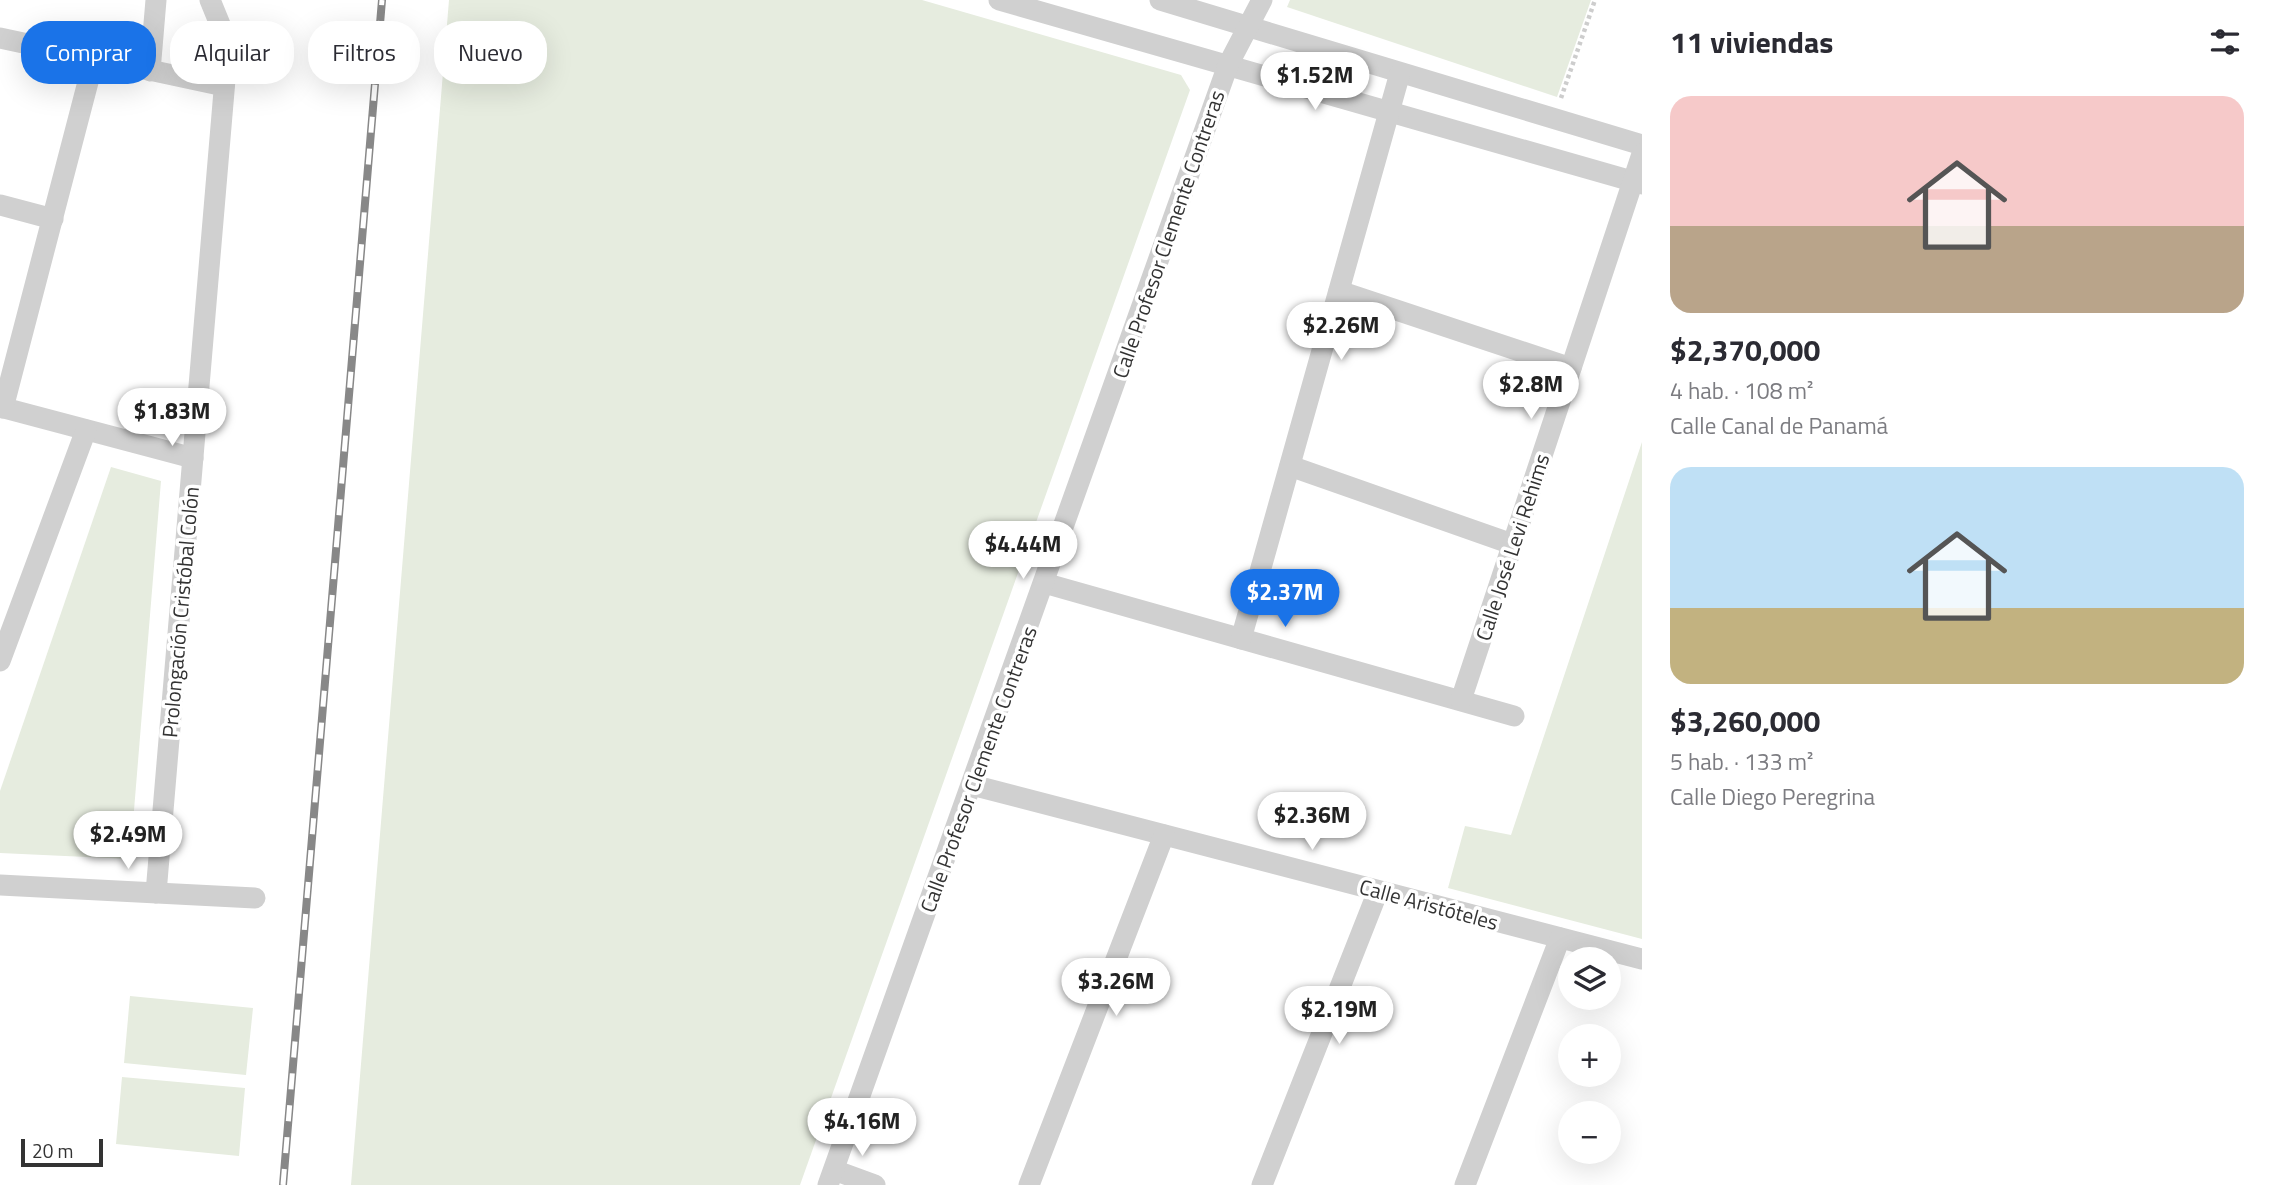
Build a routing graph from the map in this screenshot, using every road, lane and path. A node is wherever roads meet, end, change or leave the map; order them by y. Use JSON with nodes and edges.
{"nodes":[{"id":1,"x":156,"y":0,"type":"edge"},
{"id":2,"x":210,"y":0,"type":"edge"},
{"id":3,"x":999,"y":0,"type":"edge"},
{"id":4,"x":1160,"y":0,"type":"edge"},
{"id":5,"x":1262,"y":0,"type":"edge"},
{"id":6,"x":1595,"y":0,"type":"edge"},
{"id":7,"x":1066,"y":9,"type":"edge"},
{"id":8,"x":154,"y":21,"type":"edge"},
{"id":9,"x":1246,"y":26,"type":"junction"},
{"id":10,"x":0,"y":38,"type":"edge"},
{"id":11,"x":21,"y":43,"type":"edge"},
{"id":12,"x":1228,"y":65,"type":"junction"},
{"id":13,"x":156,"y":72,"type":"edge"},
{"id":14,"x":1400,"y":73,"type":"junction"},
{"id":15,"x":88,"y":84,"type":"edge"},
{"id":16,"x":224,"y":86,"type":"junction"},
{"id":17,"x":1389,"y":111,"type":"junction"},
{"id":18,"x":1554,"y":119,"type":"junction"},
{"id":19,"x":1642,"y":145,"type":"edge"},
{"id":20,"x":1642,"y":154,"type":"edge"},
{"id":21,"x":1638,"y":182,"type":"edge"},
{"id":22,"x":0,"y":205,"type":"edge"},
{"id":23,"x":53,"y":219,"type":"junction"},
{"id":24,"x":1339,"y":291,"type":"junction"},
{"id":25,"x":1571,"y":368,"type":"junction"},
{"id":26,"x":2,"y":408,"type":"edge"},
{"id":27,"x":86,"y":430,"type":"junction"},
{"id":28,"x":193,"y":458,"type":"junction"},
{"id":29,"x":1290,"y":466,"type":"junction"},
{"id":30,"x":1512,"y":544,"type":"junction"},
{"id":31,"x":1045,"y":583,"type":"junction"},
{"id":32,"x":1241,"y":639,"type":"junction"},
{"id":33,"x":0,"y":662,"type":"edge"},
{"id":34,"x":1461,"y":700,"type":"junction"},
{"id":35,"x":1514,"y":716,"type":"dead end"},
{"id":36,"x":972,"y":785,"type":"junction"},
{"id":37,"x":1164,"y":835,"type":"junction"},
{"id":38,"x":0,"y":885,"type":"edge"},
{"id":39,"x":1378,"y":891,"type":"junction"},
{"id":40,"x":156,"y":893,"type":"junction"},
{"id":41,"x":255,"y":898,"type":"dead end"},
{"id":42,"x":1560,"y":938,"type":"junction"},
{"id":43,"x":1642,"y":959,"type":"edge"},
{"id":44,"x":831,"y":1177,"type":"edge"},
{"id":45,"x":875,"y":1185,"type":"edge"},
{"id":46,"x":1029,"y":1185,"type":"edge"},
{"id":47,"x":1262,"y":1185,"type":"edge"},
{"id":48,"x":1465,"y":1185,"type":"edge"}],
"edges":[{"from":1,"to":8,"type":"street"},
{"from":2,"to":16,"type":"street","name":"Prolongación Cristóbal Colón"},
{"from":3,"to":7,"type":"street"},
{"from":4,"to":9,"type":"street"},
{"from":5,"to":9,"type":"street","name":"Calle Profesor Clemente Contreras"},
{"from":6,"to":18,"type":"path"},
{"from":7,"to":12,"type":"street"},
{"from":9,"to":12,"type":"street","name":"Calle Profesor Clemente Contreras"},
{"from":9,"to":14,"type":"street"},
{"from":10,"to":11,"type":"street"},
{"from":12,"to":17,"type":"street"},
{"from":12,"to":31,"type":"street","name":"Calle Profesor Clemente Contreras"},
{"from":13,"to":16,"type":"street"},
{"from":14,"to":17,"type":"street"},
{"from":14,"to":18,"type":"street"},
{"from":15,"to":23,"type":"street"},
{"from":16,"to":28,"type":"street","name":"Prolongación Cristóbal Colón"},
{"from":17,"to":21,"type":"street"},
{"from":17,"to":24,"type":"street"},
{"from":18,"to":19,"type":"street"},
{"from":20,"to":21,"type":"street","name":"Calle José Levi Rehims"},
{"from":21,"to":25,"type":"street","name":"Calle José Levi Rehims"},
{"from":22,"to":23,"type":"street"},
{"from":23,"to":26,"type":"street"},
{"from":24,"to":25,"type":"street"},
{"from":24,"to":29,"type":"street"},
{"from":25,"to":30,"type":"street","name":"Calle José Levi Rehims"},
{"from":26,"to":27,"type":"street"},
{"from":27,"to":28,"type":"street"},
{"from":27,"to":33,"type":"street"},
{"from":28,"to":40,"type":"street","name":"Prolongación Cristóbal Colón"},
{"from":29,"to":30,"type":"street"},
{"from":29,"to":32,"type":"street"},
{"from":30,"to":34,"type":"street","name":"Calle José Levi Rehims"},
{"from":31,"to":32,"type":"street"},
{"from":31,"to":36,"type":"street","name":"Calle Profesor Clemente Contreras"},
{"from":32,"to":34,"type":"street"},
{"from":34,"to":35,"type":"street"},
{"from":36,"to":37,"type":"street","name":"Calle Aristóteles"},
{"from":36,"to":44,"type":"street","name":"Calle Profesor Clemente Contreras"},
{"from":37,"to":39,"type":"street","name":"Calle Aristóteles"},
{"from":37,"to":46,"type":"street"},
{"from":38,"to":40,"type":"street"},
{"from":39,"to":42,"type":"street","name":"Calle Aristóteles"},
{"from":39,"to":47,"type":"street"},
{"from":40,"to":41,"type":"street"},
{"from":42,"to":43,"type":"street","name":"Calle Aristóteles"},
{"from":42,"to":48,"type":"street"},
{"from":44,"to":45,"type":"street"}]}
